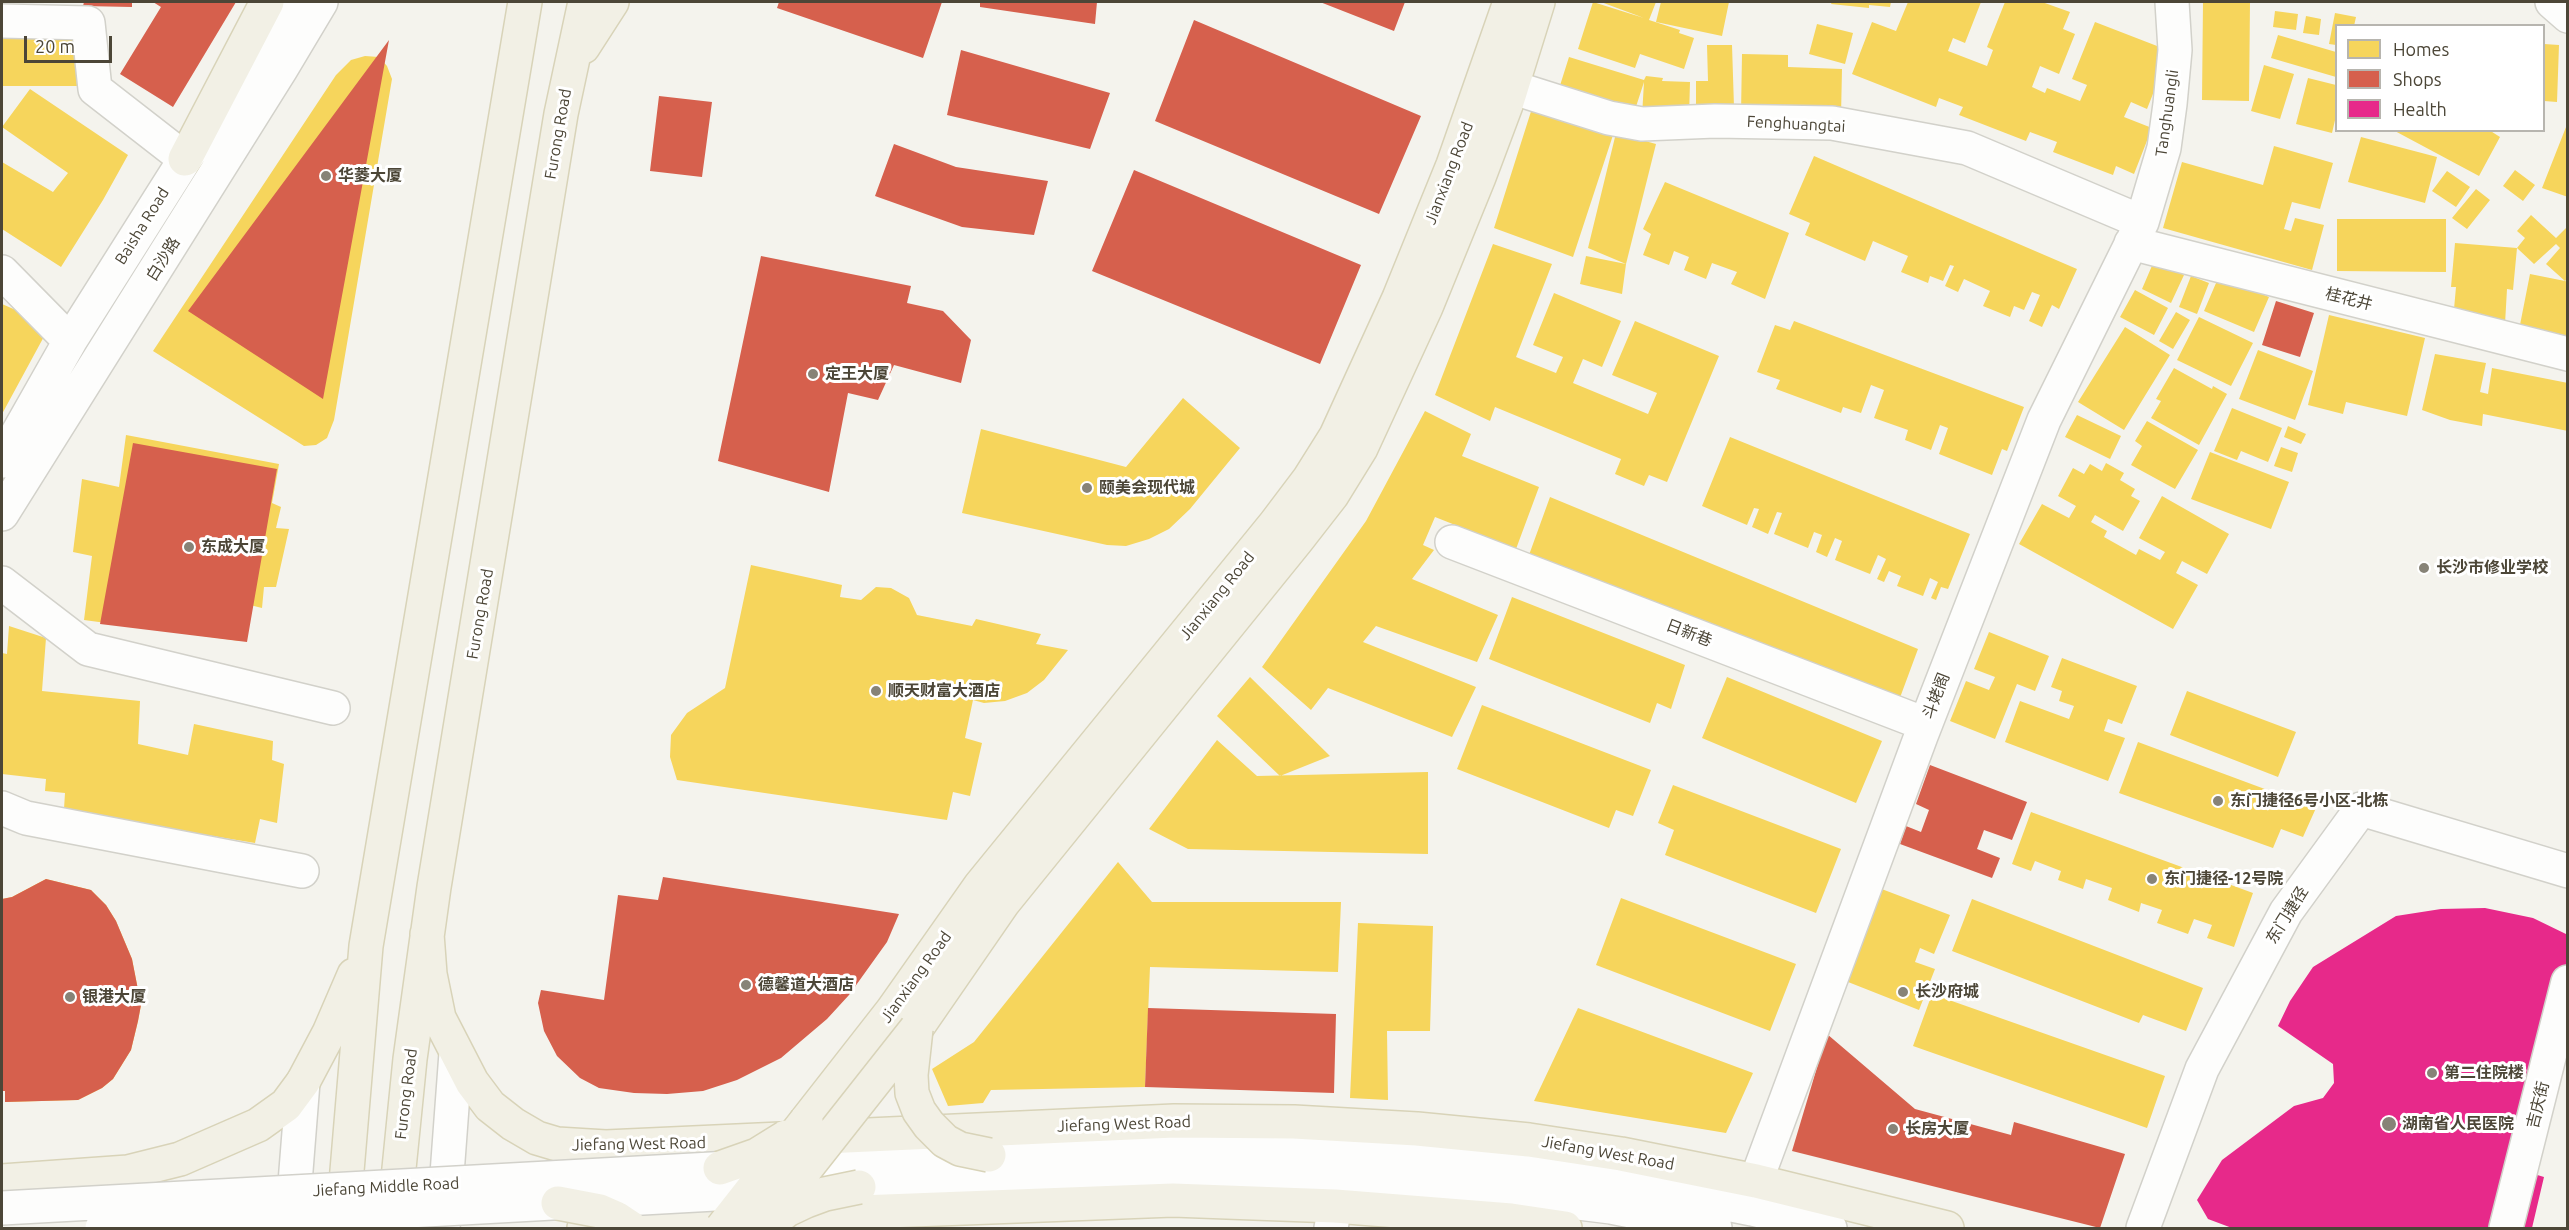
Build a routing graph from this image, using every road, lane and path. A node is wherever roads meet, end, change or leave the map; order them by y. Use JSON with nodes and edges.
{"nodes":[{"id":1,"x":267,"y":2,"type":"edge"},
{"id":2,"x":297,"y":2,"type":"edge"},
{"id":3,"x":321,"y":2,"type":"edge"},
{"id":4,"x":525,"y":2,"type":"edge"},
{"id":5,"x":585,"y":2,"type":"edge"},
{"id":6,"x":612,"y":2,"type":"edge"},
{"id":7,"x":1509,"y":2,"type":"edge"},
{"id":8,"x":1538,"y":2,"type":"edge"},
{"id":9,"x":2172,"y":2,"type":"edge"},
{"id":10,"x":2552,"y":2,"type":"edge"},
{"id":11,"x":2568,"y":16,"type":"edge"},
{"id":12,"x":2,"y":21,"type":"edge"},
{"id":13,"x":569,"y":72,"type":"junction"},
{"id":14,"x":1511,"y":87,"type":"junction"},
{"id":15,"x":185,"y":159,"type":"junction"},
{"id":16,"x":2137,"y":233,"type":"junction"},
{"id":17,"x":2,"y":272,"type":"edge"},
{"id":18,"x":70,"y":341,"type":"junction"},
{"id":19,"x":2568,"y":354,"type":"edge"},
{"id":20,"x":2,"y":461,"type":"edge"},
{"id":21,"x":2,"y":514,"type":"edge"},
{"id":22,"x":1452,"y":542,"type":"dead end"},
{"id":23,"x":2,"y":583,"type":"edge"},
{"id":24,"x":333,"y":708,"type":"dead end"},
{"id":25,"x":1925,"y":724,"type":"junction"},
{"id":26,"x":2,"y":808,"type":"edge"},
{"id":27,"x":302,"y":871,"type":"dead end"},
{"id":28,"x":2568,"y":871,"type":"edge"},
{"id":29,"x":427,"y":934,"type":"junction"},
{"id":30,"x":366,"y":946,"type":"junction"},
{"id":31,"x":2568,"y":982,"type":"edge"},
{"id":32,"x":916,"y":1029,"type":"junction"},
{"id":33,"x":456,"y":1053,"type":"junction"},
{"id":34,"x":303,"y":1082,"type":"junction"},
{"id":35,"x":806,"y":1121,"type":"junction"},
{"id":36,"x":989,"y":1155,"type":"junction"},
{"id":37,"x":810,"y":1164,"type":"junction"},
{"id":38,"x":720,"y":1168,"type":"junction"},
{"id":39,"x":780,"y":1178,"type":"junction"},
{"id":40,"x":2,"y":1181,"type":"edge"},
{"id":41,"x":1756,"y":1181,"type":"junction"},
{"id":42,"x":859,"y":1187,"type":"junction"},
{"id":43,"x":751,"y":1192,"type":"junction"},
{"id":44,"x":558,"y":1203,"type":"junction"},
{"id":45,"x":2,"y":1208,"type":"edge"},
{"id":46,"x":1333,"y":1217,"type":"edge"},
{"id":47,"x":102,"y":1228,"type":"edge"},
{"id":48,"x":292,"y":1228,"type":"edge"},
{"id":49,"x":343,"y":1228,"type":"edge"},
{"id":50,"x":393,"y":1228,"type":"edge"},
{"id":51,"x":443,"y":1228,"type":"edge"},
{"id":52,"x":584,"y":1228,"type":"edge"},
{"id":53,"x":631,"y":1228,"type":"edge"},
{"id":54,"x":722,"y":1228,"type":"edge"},
{"id":55,"x":759,"y":1228,"type":"edge"},
{"id":56,"x":765,"y":1228,"type":"edge"},
{"id":57,"x":1565,"y":1228,"type":"edge"},
{"id":58,"x":1715,"y":1228,"type":"edge"},
{"id":59,"x":1830,"y":1228,"type":"edge"},
{"id":60,"x":1947,"y":1228,"type":"edge"},
{"id":61,"x":2143,"y":1228,"type":"edge"},
{"id":62,"x":2506,"y":1228,"type":"edge"}],
"edges":[{"from":1,"to":15,"type":"main road"},
{"from":2,"to":15,"type":"street","name":"Baisha Road"},
{"from":3,"to":21,"type":"street","name":"白沙路"},
{"from":4,"to":30,"type":"main road"},
{"from":5,"to":13,"type":"main road","name":"Furong Road"},
{"from":6,"to":13,"type":"main road"},
{"from":7,"to":35,"type":"main road","name":"Jianxiang Road"},
{"from":8,"to":14,"type":"main road","name":"Jianxiang Road"},
{"from":9,"to":16,"type":"street","name":"Tanghuangli"},
{"from":10,"to":11,"type":"street"},
{"from":12,"to":15,"type":"street"},
{"from":13,"to":29,"type":"main road","name":"Furong Road"},
{"from":14,"to":16,"type":"street","name":"Fenghuangtai"},
{"from":14,"to":32,"type":"main road","name":"Jianxiang Road"},
{"from":15,"to":18,"type":"street","name":"Baisha Road"},
{"from":16,"to":19,"type":"street","name":"桂花井"},
{"from":16,"to":25,"type":"street","name":"斗姥阁"},
{"from":17,"to":18,"type":"street"},
{"from":18,"to":20,"type":"street","name":"Baisha Road"},
{"from":22,"to":25,"type":"street","name":"日新巷"},
{"from":23,"to":24,"type":"street"},
{"from":25,"to":41,"type":"street","name":"斗姥阁"},
{"from":26,"to":27,"type":"street"},
{"from":28,"to":61,"type":"street","name":"东门捷径"},
{"from":29,"to":33,"type":"main road","name":"Jiefang West Road"},
{"from":29,"to":50,"type":"main road","name":"Furong Road"},
{"from":30,"to":34,"type":"main road"},
{"from":30,"to":49,"type":"main road"},
{"from":31,"to":62,"type":"street","name":"吉庆街"},
{"from":32,"to":36,"type":"main road","bridge":true},
{"from":32,"to":37,"type":"main road","name":"Jianxiang Road","bridge":true},
{"from":33,"to":41,"type":"main road","name":"Jiefang West Road"},
{"from":33,"to":51,"type":"street"},
{"from":34,"to":40,"type":"main road"},
{"from":34,"to":48,"type":"street"},
{"from":35,"to":38,"type":"main road","bridge":true},
{"from":35,"to":39,"type":"main road","name":"Jianxiang Road","bridge":true},
{"from":36,"to":37,"type":"street","name":"Jiefang West Road","bridge":true},
{"from":36,"to":59,"type":"street","name":"Jiefang West Road"},
{"from":37,"to":39,"type":"street","name":"Jiefang West Road"},
{"from":38,"to":39,"type":"street","name":"Jiefang Middle Road","bridge":true},
{"from":38,"to":45,"type":"street","name":"Jiefang Middle Road","bridge":true},
{"from":39,"to":42,"type":"street","bridge":true},
{"from":39,"to":43,"type":"main road","bridge":true},
{"from":39,"to":55,"type":"main road","bridge":true},
{"from":41,"to":60,"type":"main road","name":"Jiefang West Road"},
{"from":42,"to":56,"type":"main road","bridge":true},
{"from":42,"to":58,"type":"street"},
{"from":43,"to":44,"type":"street","name":"Jiefang Middle Road","bridge":true},
{"from":43,"to":54,"type":"main road","bridge":true},
{"from":44,"to":47,"type":"street","name":"Jiefang Middle Road","bridge":true},
{"from":44,"to":53,"type":"main road","bridge":true},
{"from":46,"to":52,"type":"main road"},
{"from":46,"to":57,"type":"main road"}]}
